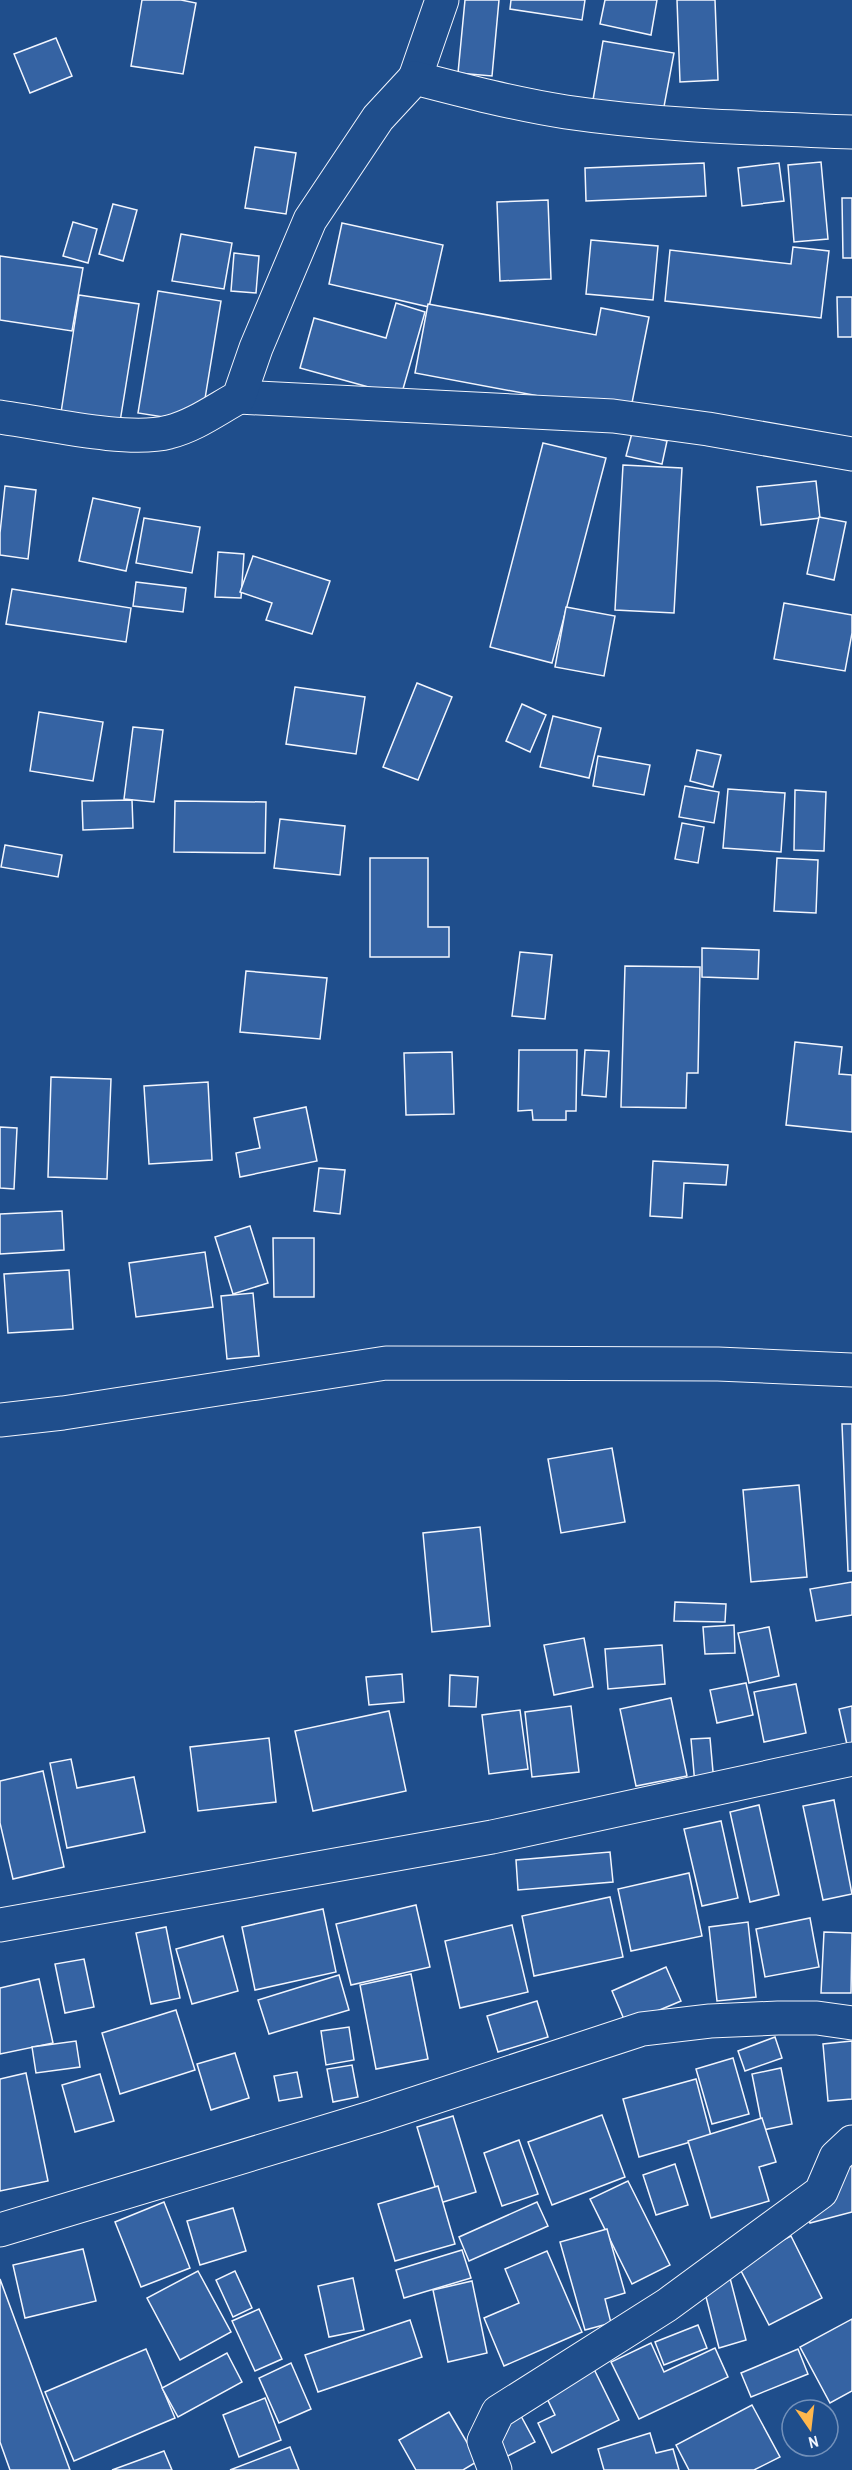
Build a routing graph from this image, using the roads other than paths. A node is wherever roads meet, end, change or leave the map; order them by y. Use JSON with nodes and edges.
{"nodes":[{"id":1,"x":442,"y":0,"type":"edge"},
{"id":2,"x":415,"y":78,"type":"junction"},
{"id":3,"x":852,"y":132,"type":"edge"},
{"id":4,"x":239,"y":397,"type":"junction"},
{"id":5,"x":0,"y":417,"type":"edge"},
{"id":6,"x":852,"y":454,"type":"edge"},
{"id":7,"x":852,"y":1370,"type":"edge"},
{"id":8,"x":0,"y":1420,"type":"edge"},
{"id":9,"x":852,"y":1760,"type":"edge"},
{"id":10,"x":0,"y":1925,"type":"edge"},
{"id":11,"x":852,"y":2023,"type":"edge"},
{"id":12,"x":852,"y":2142,"type":"edge"},
{"id":13,"x":0,"y":2230,"type":"edge"},
{"id":14,"x":495,"y":2470,"type":"edge"}],
"edges":[{"from":1,"to":2,"type":"street"},
{"from":2,"to":3,"type":"street"},
{"from":2,"to":4,"type":"street"},
{"from":4,"to":5,"type":"street"},
{"from":4,"to":6,"type":"street"},
{"from":7,"to":8,"type":"street"},
{"from":9,"to":10,"type":"street"},
{"from":11,"to":13,"type":"street"},
{"from":12,"to":14,"type":"street"}]}
